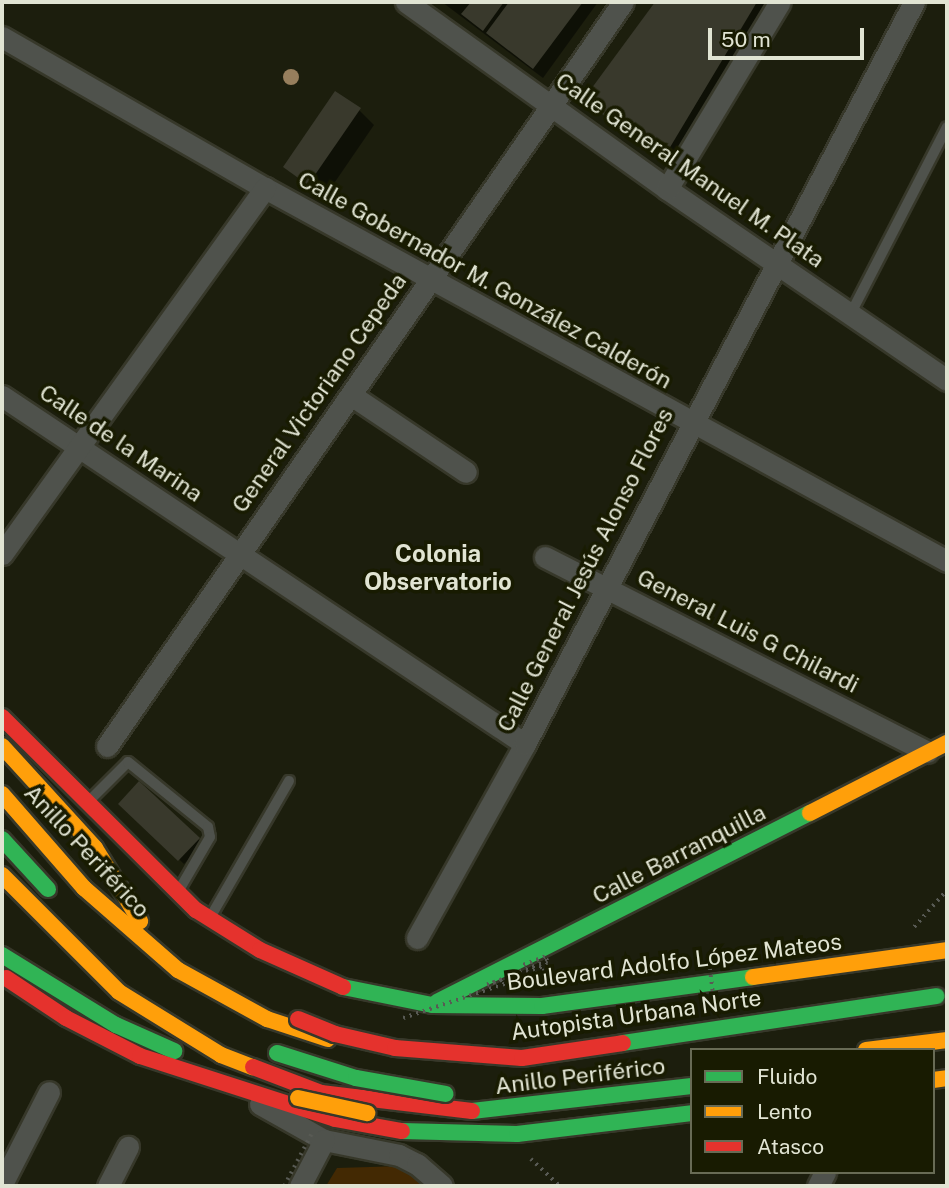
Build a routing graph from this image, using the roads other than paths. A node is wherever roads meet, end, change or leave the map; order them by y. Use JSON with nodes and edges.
{"nodes":[{"id":1,"x":406,"y":2,"type":"edge"},
{"id":2,"x":622,"y":2,"type":"edge"},
{"id":3,"x":779,"y":2,"type":"edge"},
{"id":4,"x":914,"y":2,"type":"edge"},
{"id":5,"x":2,"y":37,"type":"edge"},
{"id":6,"x":551,"y":107,"type":"junction"},
{"id":7,"x":947,"y":127,"type":"edge"},
{"id":8,"x":265,"y":188,"type":"junction"},
{"id":9,"x":667,"y":189,"type":"junction"},
{"id":10,"x":775,"y":261,"type":"junction"},
{"id":11,"x":430,"y":279,"type":"junction"},
{"id":12,"x":850,"y":313,"type":"junction"},
{"id":13,"x":947,"y":380,"type":"edge"},
{"id":14,"x":351,"y":395,"type":"junction"},
{"id":15,"x":2,"y":396,"type":"edge"},
{"id":16,"x":690,"y":422,"type":"junction"},
{"id":17,"x":80,"y":447,"type":"junction"},
{"id":18,"x":466,"y":472,"type":"dead end"},
{"id":19,"x":2,"y":554,"type":"edge"},
{"id":20,"x":239,"y":554,"type":"junction"},
{"id":21,"x":545,"y":557,"type":"dead end"},
{"id":22,"x":947,"y":561,"type":"edge"},
{"id":23,"x":604,"y":587,"type":"junction"},
{"id":24,"x":4,"y":721,"type":"edge"},
{"id":25,"x":947,"y":743,"type":"edge"},
{"id":26,"x":525,"y":744,"type":"junction"},
{"id":27,"x":2,"y":746,"type":"edge"},
{"id":28,"x":107,"y":746,"type":"dead end"},
{"id":29,"x":927,"y":752,"type":"junction"},
{"id":30,"x":289,"y":781,"type":"dead end"},
{"id":31,"x":2,"y":782,"type":"edge"},
{"id":32,"x":2,"y":794,"type":"edge"},
{"id":33,"x":86,"y":804,"type":"junction"},
{"id":34,"x":2,"y":839,"type":"edge"},
{"id":35,"x":2,"y":875,"type":"edge"},
{"id":36,"x":178,"y":892,"type":"junction"},
{"id":37,"x":58,"y":899,"type":"dead end"},
{"id":38,"x":210,"y":919,"type":"junction"},
{"id":39,"x":140,"y":921,"type":"junction"},
{"id":40,"x":417,"y":938,"type":"dead end"},
{"id":41,"x":947,"y":950,"type":"edge"},
{"id":42,"x":2,"y":956,"type":"edge"},
{"id":43,"x":70,"y":970,"type":"dead end"},
{"id":44,"x":2,"y":975,"type":"edge"},
{"id":45,"x":52,"y":987,"type":"junction"},
{"id":46,"x":947,"y":995,"type":"edge"},
{"id":47,"x":947,"y":1002,"type":"edge"},
{"id":48,"x":432,"y":1005,"type":"junction"},
{"id":49,"x":190,"y":1039,"type":"junction"},
{"id":50,"x":941,"y":1047,"type":"edge"},
{"id":51,"x":262,"y":1048,"type":"dead end"},
{"id":52,"x":916,"y":1048,"type":"edge"},
{"id":53,"x":690,"y":1073,"type":"edge"},
{"id":54,"x":234,"y":1083,"type":"junction"},
{"id":55,"x":690,"y":1086,"type":"edge"},
{"id":56,"x":49,"y":1092,"type":"dead end"},
{"id":57,"x":690,"y":1107,"type":"edge"},
{"id":58,"x":690,"y":1113,"type":"edge"},
{"id":59,"x":324,"y":1140,"type":"junction"},
{"id":60,"x":128,"y":1147,"type":"dead end"},
{"id":61,"x":2,"y":1184,"type":"edge"},
{"id":62,"x":107,"y":1186,"type":"edge"},
{"id":63,"x":300,"y":1186,"type":"edge"},
{"id":64,"x":442,"y":1186,"type":"edge"}],
"edges":[{"from":1,"to":6,"type":"street","name":"Calle General Manuel M. Plata"},
{"from":2,"to":6,"type":"street","name":"General Victoriano Cepeda"},
{"from":3,"to":9,"type":"street"},
{"from":4,"to":10,"type":"street","name":"Calle General Jesús Alonso Flores"},
{"from":5,"to":8,"type":"street","name":"Calle Gobernador M. González Calderón"},
{"from":6,"to":9,"type":"street","name":"Calle General Manuel M. Plata"},
{"from":6,"to":11,"type":"street","name":"General Victoriano Cepeda"},
{"from":7,"to":12,"type":"lane"},
{"from":8,"to":11,"type":"street","name":"Calle Gobernador M. González Calderón"},
{"from":8,"to":17,"type":"street"},
{"from":9,"to":10,"type":"street","name":"Calle General Manuel M. Plata"},
{"from":10,"to":12,"type":"street","name":"Calle General Manuel M. Plata"},
{"from":10,"to":16,"type":"street","name":"Calle General Jesús Alonso Flores"},
{"from":11,"to":14,"type":"street","name":"General Victoriano Cepeda"},
{"from":11,"to":16,"type":"street","name":"Calle Gobernador M. González Calderón"},
{"from":12,"to":13,"type":"street","name":"Calle General Manuel M. Plata"},
{"from":14,"to":18,"type":"street"},
{"from":14,"to":20,"type":"street","name":"General Victoriano Cepeda"},
{"from":15,"to":17,"type":"street","name":"Calle de la Marina"},
{"from":16,"to":22,"type":"street","name":"Calle Gobernador M. González Calderón"},
{"from":16,"to":23,"type":"street","name":"Calle General Jesús Alonso Flores"},
{"from":17,"to":19,"type":"street"},
{"from":17,"to":20,"type":"street","name":"Calle de la Marina"},
{"from":20,"to":26,"type":"street","name":"Calle de la Marina"},
{"from":20,"to":28,"type":"street","name":"General Victoriano Cepeda"},
{"from":21,"to":23,"type":"street","name":"General Luis G Chilardi"},
{"from":23,"to":26,"type":"street","name":"Calle General Jesús Alonso Flores"},
{"from":23,"to":29,"type":"street","name":"General Luis G Chilardi"},
{"from":24,"to":33,"type":"main road","name":"Boulevard Adolfo López Mateos"},
{"from":25,"to":29,"type":"main road","name":"Calle Barranquilla"},
{"from":26,"to":40,"type":"street","name":"Calle General Jesús Alonso Flores"},
{"from":27,"to":39,"type":"main road"},
{"from":29,"to":48,"type":"main road","name":"Calle Barranquilla"},
{"from":30,"to":38,"type":"lane"},
{"from":31,"to":39,"type":"main road","name":"Autopista Urbana Norte"},
{"from":32,"to":47,"type":"main road","name":"Anillo Periférico"},
{"from":33,"to":36,"type":"main road","name":"Boulevard Adolfo López Mateos"},
{"from":33,"to":36,"type":"lane"},
{"from":34,"to":37,"type":"main road"},
{"from":35,"to":49,"type":"main road","name":"Anillo Periférico"},
{"from":36,"to":38,"type":"main road","name":"Boulevard Adolfo López Mateos"},
{"from":38,"to":48,"type":"main road","name":"Boulevard Adolfo López Mateos"},
{"from":39,"to":46,"type":"main road","name":"Autopista Urbana Norte","bridge":true},
{"from":41,"to":48,"type":"main road","name":"Boulevard Adolfo López Mateos"},
{"from":42,"to":45,"type":"main road"},
{"from":43,"to":49,"type":"main road"},
{"from":44,"to":54,"type":"main road"},
{"from":45,"to":49,"type":"main road"},
{"from":45,"to":54,"type":"main road"},
{"from":49,"to":55,"type":"main road","name":"Anillo Periférico"},
{"from":50,"to":52,"type":"main road"},
{"from":51,"to":53,"type":"main road","bridge":true},
{"from":54,"to":57,"type":"main road","bridge":true},
{"from":54,"to":58,"type":"main road"},
{"from":54,"to":59,"type":"street"},
{"from":56,"to":61,"type":"street"},
{"from":59,"to":63,"type":"street"},
{"from":59,"to":64,"type":"street"},
{"from":60,"to":62,"type":"street"}]}
